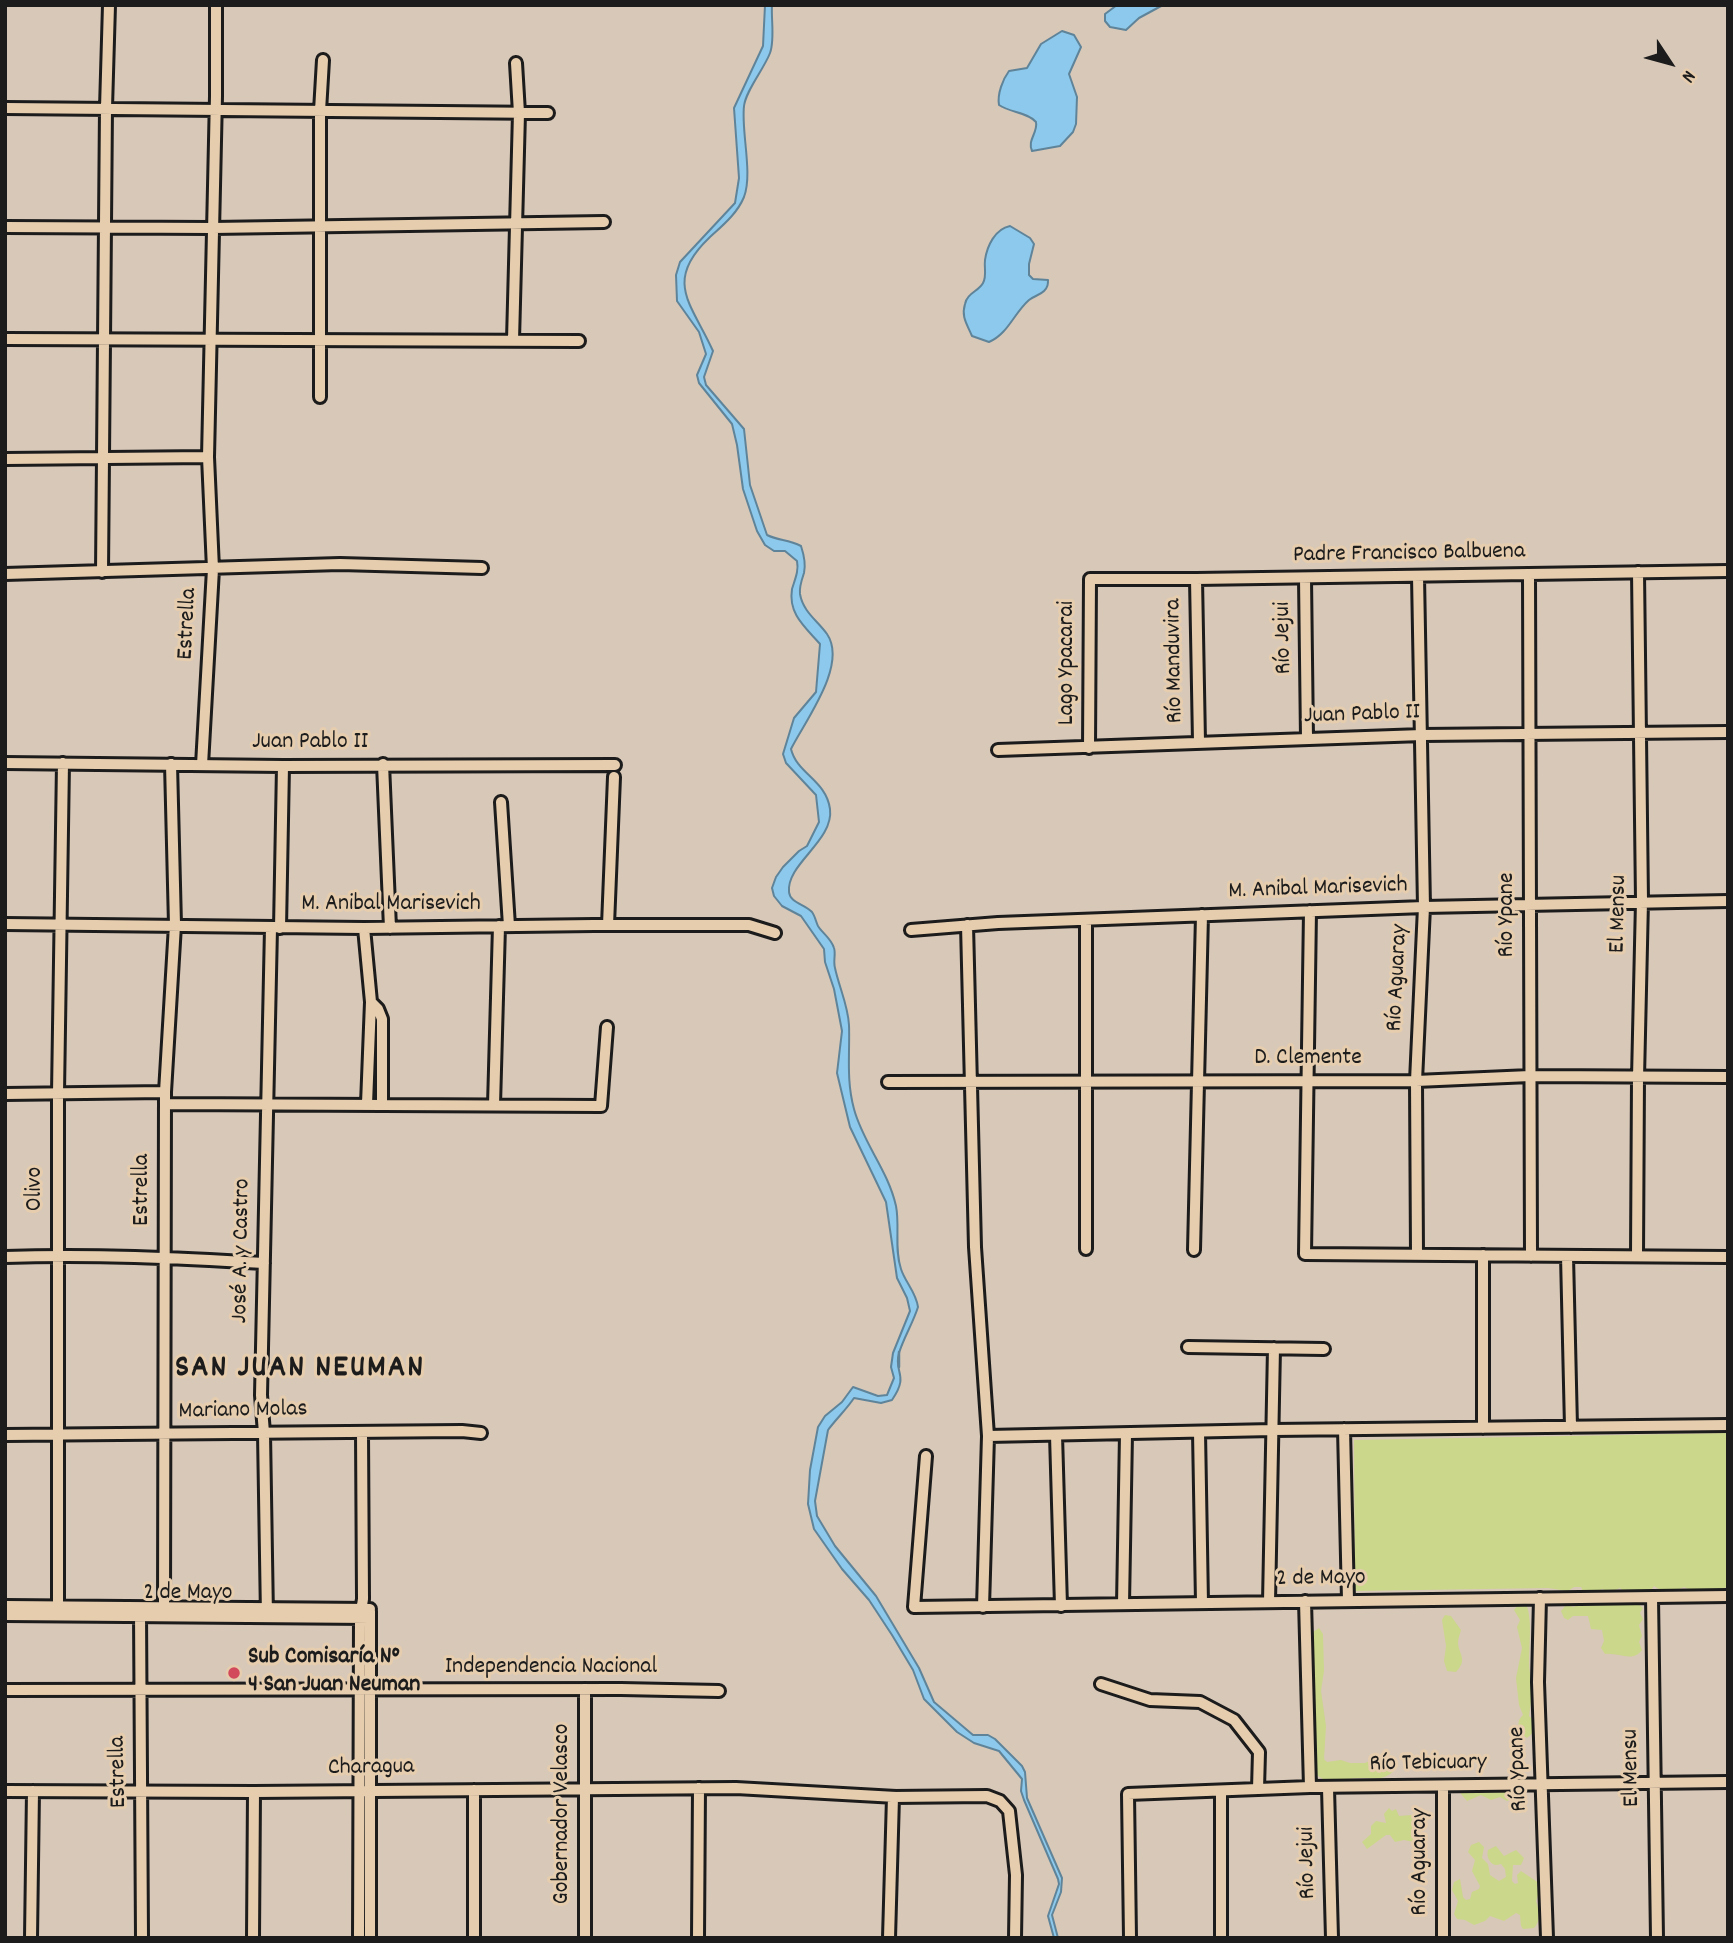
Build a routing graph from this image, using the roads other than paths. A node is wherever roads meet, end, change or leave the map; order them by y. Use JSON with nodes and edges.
{"nodes":[{"id":1,"x":109,"y":5,"type":"edge"},
{"id":2,"x":216,"y":5,"type":"edge"},
{"id":3,"x":323,"y":60,"type":"dead end"},
{"id":4,"x":516,"y":63,"type":"dead end"},
{"id":5,"x":5,"y":108,"type":"edge"},
{"id":6,"x":106,"y":108,"type":"junction"},
{"id":7,"x":216,"y":109,"type":"junction"},
{"id":8,"x":320,"y":111,"type":"junction"},
{"id":9,"x":519,"y":113,"type":"junction"},
{"id":10,"x":548,"y":113,"type":"dead end"},
{"id":11,"x":604,"y":222,"type":"dead end"},
{"id":12,"x":516,"y":223,"type":"junction"},
{"id":13,"x":320,"y":226,"type":"junction"},
{"id":14,"x":5,"y":227,"type":"edge"},
{"id":15,"x":105,"y":228,"type":"junction"},
{"id":16,"x":214,"y":228,"type":"junction"},
{"id":17,"x":211,"y":338,"type":"junction"},
{"id":18,"x":5,"y":339,"type":"edge"},
{"id":19,"x":320,"y":339,"type":"junction"},
{"id":20,"x":104,"y":340,"type":"junction"},
{"id":21,"x":513,"y":340,"type":"junction"},
{"id":22,"x":579,"y":341,"type":"dead end"},
{"id":23,"x":320,"y":397,"type":"dead end"},
{"id":24,"x":208,"y":457,"type":"junction"},
{"id":25,"x":5,"y":458,"type":"edge"},
{"id":26,"x":103,"y":458,"type":"junction"},
{"id":27,"x":482,"y":568,"type":"dead end"},
{"id":28,"x":213,"y":569,"type":"junction"},
{"id":29,"x":1728,"y":571,"type":"edge"},
{"id":30,"x":102,"y":572,"type":"junction"},
{"id":31,"x":1638,"y":572,"type":"junction"},
{"id":32,"x":5,"y":575,"type":"edge"},
{"id":33,"x":1529,"y":575,"type":"junction"},
{"id":34,"x":1418,"y":576,"type":"junction"},
{"id":35,"x":1305,"y":578,"type":"junction"},
{"id":36,"x":1090,"y":579,"type":"joint"},
{"id":37,"x":1196,"y":579,"type":"junction"},
{"id":38,"x":1728,"y":732,"type":"edge"},
{"id":39,"x":1640,"y":733,"type":"junction"},
{"id":40,"x":1530,"y":734,"type":"junction"},
{"id":41,"x":1422,"y":735,"type":"junction"},
{"id":42,"x":1307,"y":738,"type":"junction"},
{"id":43,"x":1199,"y":742,"type":"junction"},
{"id":44,"x":1089,"y":748,"type":"junction"},
{"id":45,"x":998,"y":750,"type":"dead end"},
{"id":46,"x":5,"y":763,"type":"edge"},
{"id":47,"x":63,"y":763,"type":"junction"},
{"id":48,"x":171,"y":764,"type":"junction"},
{"id":49,"x":383,"y":764,"type":"junction"},
{"id":50,"x":202,"y":765,"type":"junction"},
{"id":51,"x":615,"y":765,"type":"dead end"},
{"id":52,"x":283,"y":766,"type":"junction"},
{"id":53,"x":614,"y":777,"type":"dead end"},
{"id":54,"x":500,"y":802,"type":"dead end"},
{"id":55,"x":1642,"y":901,"type":"junction"},
{"id":56,"x":1728,"y":901,"type":"edge"},
{"id":57,"x":1531,"y":904,"type":"junction"},
{"id":58,"x":1424,"y":907,"type":"junction"},
{"id":59,"x":1310,"y":911,"type":"junction"},
{"id":60,"x":1202,"y":915,"type":"junction"},
{"id":61,"x":1086,"y":920,"type":"junction"},
{"id":62,"x":5,"y":924,"type":"edge"},
{"id":63,"x":62,"y":925,"type":"junction"},
{"id":64,"x":175,"y":925,"type":"junction"},
{"id":65,"x":608,"y":925,"type":"junction"},
{"id":66,"x":967,"y":925,"type":"junction"},
{"id":67,"x":504,"y":926,"type":"junction"},
{"id":68,"x":276,"y":928,"type":"junction"},
{"id":69,"x":364,"y":929,"type":"junction"},
{"id":70,"x":390,"y":929,"type":"junction"},
{"id":71,"x":911,"y":930,"type":"dead end"},
{"id":72,"x":775,"y":933,"type":"dead end"},
{"id":73,"x":372,"y":1002,"type":"junction"},
{"id":74,"x":607,"y":1027,"type":"dead end"},
{"id":75,"x":1530,"y":1076,"type":"junction"},
{"id":76,"x":1728,"y":1077,"type":"edge"},
{"id":77,"x":1637,"y":1078,"type":"junction"},
{"id":78,"x":1086,"y":1081,"type":"junction"},
{"id":79,"x":1198,"y":1081,"type":"junction"},
{"id":80,"x":1307,"y":1081,"type":"junction"},
{"id":81,"x":1416,"y":1081,"type":"junction"},
{"id":82,"x":888,"y":1082,"type":"dead end"},
{"id":83,"x":971,"y":1082,"type":"junction"},
{"id":84,"x":165,"y":1092,"type":"junction"},
{"id":85,"x":58,"y":1093,"type":"junction"},
{"id":86,"x":5,"y":1094,"type":"edge"},
{"id":87,"x":165,"y":1104,"type":"junction"},
{"id":88,"x":367,"y":1104,"type":"junction"},
{"id":89,"x":266,"y":1105,"type":"junction"},
{"id":90,"x":382,"y":1105,"type":"junction"},
{"id":91,"x":494,"y":1105,"type":"junction"},
{"id":92,"x":1086,"y":1249,"type":"dead end"},
{"id":93,"x":1194,"y":1250,"type":"dead end"},
{"id":94,"x":59,"y":1255,"type":"junction"},
{"id":95,"x":1417,"y":1255,"type":"junction"},
{"id":96,"x":1483,"y":1255,"type":"junction"},
{"id":97,"x":1531,"y":1256,"type":"junction"},
{"id":98,"x":1567,"y":1256,"type":"junction"},
{"id":99,"x":1637,"y":1256,"type":"junction"},
{"id":100,"x":5,"y":1257,"type":"edge"},
{"id":101,"x":1728,"y":1257,"type":"edge"},
{"id":102,"x":165,"y":1258,"type":"junction"},
{"id":103,"x":264,"y":1263,"type":"junction"},
{"id":104,"x":1188,"y":1347,"type":"dead end"},
{"id":105,"x":1274,"y":1348,"type":"junction"},
{"id":106,"x":1324,"y":1349,"type":"dead end"},
{"id":107,"x":1728,"y":1425,"type":"edge"},
{"id":108,"x":1483,"y":1427,"type":"junction"},
{"id":109,"x":1571,"y":1427,"type":"junction"},
{"id":110,"x":1344,"y":1429,"type":"junction"},
{"id":111,"x":1273,"y":1430,"type":"junction"},
{"id":112,"x":362,"y":1432,"type":"junction"},
{"id":113,"x":1199,"y":1432,"type":"junction"},
{"id":114,"x":264,"y":1433,"type":"junction"},
{"id":115,"x":481,"y":1433,"type":"dead end"},
{"id":116,"x":58,"y":1434,"type":"junction"},
{"id":117,"x":166,"y":1434,"type":"junction"},
{"id":118,"x":1126,"y":1434,"type":"junction"},
{"id":119,"x":5,"y":1435,"type":"edge"},
{"id":120,"x":1056,"y":1435,"type":"junction"},
{"id":121,"x":988,"y":1436,"type":"junction"},
{"id":122,"x":926,"y":1456,"type":"dead end"},
{"id":123,"x":1728,"y":1596,"type":"edge"},
{"id":124,"x":1652,"y":1597,"type":"junction"},
{"id":125,"x":1540,"y":1598,"type":"junction"},
{"id":126,"x":1348,"y":1600,"type":"junction"},
{"id":127,"x":1305,"y":1601,"type":"junction"},
{"id":128,"x":1269,"y":1602,"type":"junction"},
{"id":129,"x":1202,"y":1603,"type":"junction"},
{"id":130,"x":1123,"y":1604,"type":"junction"},
{"id":131,"x":5,"y":1606,"type":"edge"},
{"id":132,"x":1061,"y":1606,"type":"junction"},
{"id":133,"x":984,"y":1607,"type":"junction"},
{"id":134,"x":365,"y":1610,"type":"junction"},
{"id":135,"x":58,"y":1611,"type":"junction"},
{"id":136,"x":140,"y":1611,"type":"junction"},
{"id":137,"x":164,"y":1612,"type":"junction"},
{"id":138,"x":267,"y":1612,"type":"junction"},
{"id":139,"x":5,"y":1615,"type":"edge"},
{"id":140,"x":1101,"y":1684,"type":"dead end"},
{"id":141,"x":585,"y":1689,"type":"junction"},
{"id":142,"x":5,"y":1690,"type":"edge"},
{"id":143,"x":140,"y":1690,"type":"junction"},
{"id":144,"x":365,"y":1690,"type":"junction"},
{"id":145,"x":719,"y":1691,"type":"dead end"},
{"id":146,"x":1655,"y":1782,"type":"junction"},
{"id":147,"x":1728,"y":1782,"type":"edge"},
{"id":148,"x":1541,"y":1784,"type":"junction"},
{"id":149,"x":1443,"y":1786,"type":"junction"},
{"id":150,"x":1310,"y":1787,"type":"junction"},
{"id":151,"x":699,"y":1788,"type":"junction"},
{"id":152,"x":1328,"y":1788,"type":"junction"},
{"id":153,"x":586,"y":1789,"type":"junction"},
{"id":154,"x":1258,"y":1789,"type":"junction"},
{"id":155,"x":141,"y":1790,"type":"junction"},
{"id":156,"x":364,"y":1790,"type":"junction"},
{"id":157,"x":474,"y":1790,"type":"junction"},
{"id":158,"x":5,"y":1791,"type":"edge"},
{"id":159,"x":33,"y":1791,"type":"junction"},
{"id":160,"x":1221,"y":1791,"type":"junction"},
{"id":161,"x":254,"y":1792,"type":"junction"},
{"id":162,"x":897,"y":1797,"type":"junction"},
{"id":163,"x":31,"y":1938,"type":"edge"},
{"id":164,"x":142,"y":1938,"type":"edge"},
{"id":165,"x":253,"y":1938,"type":"edge"},
{"id":166,"x":359,"y":1938,"type":"edge"},
{"id":167,"x":370,"y":1938,"type":"edge"},
{"id":168,"x":474,"y":1938,"type":"edge"},
{"id":169,"x":585,"y":1938,"type":"edge"},
{"id":170,"x":698,"y":1938,"type":"edge"},
{"id":171,"x":889,"y":1938,"type":"edge"},
{"id":172,"x":1015,"y":1938,"type":"edge"},
{"id":173,"x":1130,"y":1938,"type":"edge"},
{"id":174,"x":1221,"y":1938,"type":"edge"},
{"id":175,"x":1332,"y":1938,"type":"edge"},
{"id":176,"x":1443,"y":1938,"type":"edge"},
{"id":177,"x":1547,"y":1938,"type":"edge"},
{"id":178,"x":1657,"y":1938,"type":"edge"}],
"edges":[{"from":1,"to":6,"type":"street"},
{"from":2,"to":7,"type":"street","name":"Estrella"},
{"from":3,"to":8,"type":"street"},
{"from":4,"to":9,"type":"street"},
{"from":5,"to":6,"type":"street"},
{"from":6,"to":7,"type":"street"},
{"from":6,"to":15,"type":"street"},
{"from":7,"to":8,"type":"street"},
{"from":7,"to":16,"type":"street","name":"Estrella"},
{"from":8,"to":9,"type":"street"},
{"from":8,"to":13,"type":"street"},
{"from":9,"to":10,"type":"street"},
{"from":9,"to":12,"type":"street"},
{"from":11,"to":12,"type":"street"},
{"from":12,"to":13,"type":"street"},
{"from":12,"to":21,"type":"street"},
{"from":13,"to":16,"type":"street"},
{"from":13,"to":19,"type":"street"},
{"from":14,"to":15,"type":"street"},
{"from":15,"to":16,"type":"street"},
{"from":15,"to":20,"type":"street"},
{"from":16,"to":17,"type":"street","name":"Estrella"},
{"from":17,"to":19,"type":"street"},
{"from":17,"to":20,"type":"street"},
{"from":17,"to":24,"type":"street","name":"Estrella"},
{"from":18,"to":20,"type":"street"},
{"from":19,"to":21,"type":"street"},
{"from":19,"to":23,"type":"street"},
{"from":20,"to":26,"type":"street"},
{"from":21,"to":22,"type":"street"},
{"from":24,"to":26,"type":"street"},
{"from":24,"to":28,"type":"street","name":"Estrella"},
{"from":25,"to":26,"type":"street"},
{"from":26,"to":30,"type":"street"},
{"from":27,"to":28,"type":"street"},
{"from":28,"to":30,"type":"street"},
{"from":28,"to":50,"type":"street","name":"Estrella"},
{"from":29,"to":31,"type":"street","name":"Padre Francisco Balbuena"},
{"from":30,"to":32,"type":"street"},
{"from":31,"to":33,"type":"street","name":"Padre Francisco Balbuena"},
{"from":31,"to":39,"type":"street","name":"El Mensu"},
{"from":33,"to":34,"type":"street","name":"Padre Francisco Balbuena"},
{"from":33,"to":40,"type":"street","name":"Río Ypane"},
{"from":34,"to":35,"type":"street","name":"Padre Francisco Balbuena"},
{"from":34,"to":41,"type":"street","name":"Río Aguaray"},
{"from":35,"to":37,"type":"street","name":"Padre Francisco Balbuena"},
{"from":35,"to":42,"type":"street","name":"Río Jejui"},
{"from":36,"to":37,"type":"street","name":"Padre Francisco Balbuena"},
{"from":36,"to":44,"type":"street","name":"Lago Ypacarai"},
{"from":37,"to":43,"type":"street","name":"Río Manduvira"},
{"from":38,"to":39,"type":"street","name":"Juan Pablo II"},
{"from":39,"to":40,"type":"street","name":"Juan Pablo II"},
{"from":39,"to":55,"type":"street","name":"El Mensu"},
{"from":40,"to":41,"type":"street","name":"Juan Pablo II"},
{"from":40,"to":57,"type":"street","name":"Río Ypane"},
{"from":41,"to":42,"type":"street","name":"Juan Pablo II"},
{"from":41,"to":58,"type":"street","name":"Río Aguaray"},
{"from":42,"to":43,"type":"street","name":"Juan Pablo II"},
{"from":43,"to":44,"type":"street","name":"Juan Pablo II"},
{"from":44,"to":45,"type":"street","name":"Juan Pablo II"},
{"from":46,"to":47,"type":"street","name":"Juan Pablo II"},
{"from":47,"to":48,"type":"street","name":"Juan Pablo II"},
{"from":47,"to":63,"type":"street","name":"Olivo"},
{"from":48,"to":50,"type":"street","name":"Juan Pablo II"},
{"from":48,"to":64,"type":"street","name":"Estrella"},
{"from":49,"to":51,"type":"street","name":"Juan Pablo II"},
{"from":49,"to":52,"type":"street","name":"Juan Pablo II"},
{"from":49,"to":70,"type":"street"},
{"from":50,"to":52,"type":"street","name":"Juan Pablo II"},
{"from":52,"to":68,"type":"street","name":"José A. y Castro"},
{"from":53,"to":65,"type":"street"},
{"from":54,"to":67,"type":"street"},
{"from":55,"to":56,"type":"street","name":"M. Anibal Marisevich"},
{"from":55,"to":57,"type":"street","name":"M. Anibal Marisevich"},
{"from":55,"to":77,"type":"street","name":"El Mensu"},
{"from":57,"to":58,"type":"street","name":"M. Anibal Marisevich"},
{"from":57,"to":75,"type":"street","name":"Río Ypane"},
{"from":58,"to":59,"type":"street","name":"M. Anibal Marisevich"},
{"from":58,"to":81,"type":"street","name":"Río Aguaray"},
{"from":59,"to":60,"type":"street","name":"M. Anibal Marisevich"},
{"from":59,"to":80,"type":"street"},
{"from":60,"to":61,"type":"street","name":"M. Anibal Marisevich"},
{"from":60,"to":79,"type":"street"},
{"from":61,"to":66,"type":"street","name":"M. Anibal Marisevich"},
{"from":61,"to":78,"type":"street"},
{"from":62,"to":63,"type":"street","name":"M. Anibal Marisevich"},
{"from":63,"to":64,"type":"street","name":"M. Anibal Marisevich"},
{"from":63,"to":85,"type":"street","name":"Olivo"},
{"from":64,"to":68,"type":"street","name":"M. Anibal Marisevich"},
{"from":64,"to":84,"type":"street","name":"Estrella"},
{"from":65,"to":67,"type":"street","name":"M. Anibal Marisevich"},
{"from":65,"to":72,"type":"street","name":"M. Anibal Marisevich"},
{"from":66,"to":71,"type":"street","name":"M. Anibal Marisevich"},
{"from":66,"to":83,"type":"street"},
{"from":67,"to":70,"type":"street","name":"M. Anibal Marisevich"},
{"from":67,"to":91,"type":"street"},
{"from":68,"to":69,"type":"street","name":"M. Anibal Marisevich"},
{"from":68,"to":89,"type":"street","name":"José A. y Castro"},
{"from":69,"to":70,"type":"street","name":"M. Anibal Marisevich"},
{"from":69,"to":73,"type":"street"},
{"from":73,"to":88,"type":"street"},
{"from":73,"to":90,"type":"street"},
{"from":74,"to":91,"type":"street"},
{"from":75,"to":77,"type":"street","name":"D. Clemente"},
{"from":75,"to":81,"type":"street","name":"D. Clemente"},
{"from":75,"to":97,"type":"street","name":"Río Ypane"},
{"from":76,"to":77,"type":"street","name":"D. Clemente"},
{"from":77,"to":99,"type":"street","name":"El Mensu"},
{"from":78,"to":79,"type":"street","name":"D. Clemente"},
{"from":78,"to":83,"type":"street","name":"D. Clemente"},
{"from":78,"to":92,"type":"street"},
{"from":79,"to":80,"type":"street","name":"D. Clemente"},
{"from":79,"to":93,"type":"street"},
{"from":80,"to":81,"type":"street","name":"D. Clemente"},
{"from":80,"to":95,"type":"street"},
{"from":81,"to":95,"type":"street","name":"Río Aguaray"},
{"from":82,"to":83,"type":"street","name":"D. Clemente"},
{"from":83,"to":121,"type":"street"},
{"from":84,"to":85,"type":"street"},
{"from":84,"to":87,"type":"street","name":"Estrella"},
{"from":85,"to":86,"type":"street"},
{"from":85,"to":94,"type":"street","name":"Olivo"},
{"from":87,"to":89,"type":"street"},
{"from":87,"to":102,"type":"street","name":"Estrella"},
{"from":88,"to":89,"type":"street"},
{"from":88,"to":90,"type":"street"},
{"from":89,"to":103,"type":"street","name":"José A. y Castro"},
{"from":90,"to":91,"type":"street"},
{"from":94,"to":100,"type":"street"},
{"from":94,"to":102,"type":"street"},
{"from":94,"to":116,"type":"street","name":"Olivo"},
{"from":95,"to":96,"type":"street"},
{"from":96,"to":97,"type":"street"},
{"from":96,"to":108,"type":"street"},
{"from":97,"to":98,"type":"street"},
{"from":98,"to":99,"type":"street"},
{"from":98,"to":109,"type":"street"},
{"from":99,"to":101,"type":"street"},
{"from":102,"to":103,"type":"street"},
{"from":102,"to":117,"type":"street","name":"Estrella"},
{"from":103,"to":114,"type":"street","name":"José A. y Castro"},
{"from":104,"to":105,"type":"street"},
{"from":105,"to":106,"type":"street"},
{"from":105,"to":111,"type":"street"},
{"from":107,"to":109,"type":"street"},
{"from":108,"to":109,"type":"street"},
{"from":108,"to":110,"type":"street"},
{"from":110,"to":111,"type":"street"},
{"from":110,"to":126,"type":"street"},
{"from":111,"to":113,"type":"street"},
{"from":111,"to":128,"type":"street"},
{"from":112,"to":114,"type":"street","name":"Mariano Molas"},
{"from":112,"to":115,"type":"street","name":"Mariano Molas"},
{"from":112,"to":134,"type":"street"},
{"from":113,"to":118,"type":"street"},
{"from":113,"to":129,"type":"street"},
{"from":114,"to":117,"type":"street","name":"Mariano Molas"},
{"from":114,"to":138,"type":"street","name":"José A. y Castro"},
{"from":116,"to":117,"type":"street","name":"Mariano Molas"},
{"from":116,"to":119,"type":"street","name":"Mariano Molas"},
{"from":116,"to":135,"type":"street","name":"Olivo"},
{"from":117,"to":137,"type":"street","name":"Estrella"},
{"from":118,"to":120,"type":"street"},
{"from":118,"to":130,"type":"street"},
{"from":120,"to":121,"type":"street"},
{"from":120,"to":132,"type":"street"},
{"from":121,"to":133,"type":"street"},
{"from":122,"to":133,"type":"street","name":"2 de Mayo"},
{"from":123,"to":124,"type":"street","name":"2 de Mayo"},
{"from":124,"to":125,"type":"street","name":"2 de Mayo"},
{"from":124,"to":146,"type":"street","name":"El Mensu"},
{"from":125,"to":126,"type":"street","name":"2 de Mayo"},
{"from":125,"to":148,"type":"street","name":"Río Ypane"},
{"from":126,"to":127,"type":"street","name":"2 de Mayo"},
{"from":127,"to":128,"type":"street","name":"2 de Mayo"},
{"from":127,"to":150,"type":"street"},
{"from":128,"to":129,"type":"street","name":"2 de Mayo"},
{"from":129,"to":130,"type":"street","name":"2 de Mayo"},
{"from":130,"to":132,"type":"street","name":"2 de Mayo"},
{"from":131,"to":135,"type":"street","name":"2 de Mayo"},
{"from":132,"to":133,"type":"street","name":"2 de Mayo"},
{"from":134,"to":138,"type":"street","name":"2 de Mayo"},
{"from":134,"to":144,"type":"street"},
{"from":135,"to":136,"type":"street","name":"2 de Mayo"},
{"from":135,"to":139,"type":"street","name":"2 de Mayo"},
{"from":136,"to":137,"type":"street","name":"2 de Mayo"},
{"from":136,"to":143,"type":"street","name":"Estrella"},
{"from":137,"to":138,"type":"street","name":"2 de Mayo"},
{"from":140,"to":154,"type":"street"},
{"from":141,"to":144,"type":"street","name":"Independencia Nacional"},
{"from":141,"to":145,"type":"street","name":"Independencia Nacional"},
{"from":141,"to":153,"type":"street","name":"Gobernador Velasco"},
{"from":142,"to":143,"type":"street","name":"Independencia Nacional"},
{"from":143,"to":144,"type":"street","name":"Independencia Nacional"},
{"from":143,"to":155,"type":"street","name":"Estrella"},
{"from":144,"to":156,"type":"street"},
{"from":146,"to":147,"type":"street","name":"Río Tebicuary"},
{"from":146,"to":148,"type":"street","name":"Río Tebicuary"},
{"from":146,"to":178,"type":"street","name":"El Mensu"},
{"from":148,"to":149,"type":"street","name":"Río Tebicuary"},
{"from":148,"to":177,"type":"street","name":"Río Ypane"},
{"from":149,"to":152,"type":"street","name":"Río Tebicuary"},
{"from":149,"to":176,"type":"street","name":"Río Aguaray"},
{"from":150,"to":152,"type":"street","name":"Río Tebicuary"},
{"from":150,"to":154,"type":"street","name":"Río Tebicuary"},
{"from":151,"to":153,"type":"street","name":"Charagua"},
{"from":151,"to":162,"type":"street","name":"Charagua"},
{"from":151,"to":170,"type":"street"},
{"from":152,"to":175,"type":"street","name":"Río Jejui"},
{"from":153,"to":157,"type":"street","name":"Charagua"},
{"from":153,"to":169,"type":"street","name":"Gobernador Velasco"},
{"from":154,"to":160,"type":"street","name":"Río Tebicuary"},
{"from":155,"to":159,"type":"street","name":"Charagua"},
{"from":155,"to":161,"type":"street","name":"Charagua"},
{"from":155,"to":164,"type":"street","name":"Estrella"},
{"from":156,"to":157,"type":"street","name":"Charagua"},
{"from":156,"to":161,"type":"street","name":"Charagua"},
{"from":156,"to":166,"type":"street"},
{"from":156,"to":167,"type":"street"},
{"from":157,"to":168,"type":"street"},
{"from":158,"to":159,"type":"street","name":"Charagua"},
{"from":159,"to":163,"type":"street"},
{"from":160,"to":173,"type":"street","name":"Río Tebicuary"},
{"from":160,"to":174,"type":"street"},
{"from":161,"to":165,"type":"street"},
{"from":162,"to":171,"type":"street"},
{"from":162,"to":172,"type":"street","name":"Charagua"}]}
